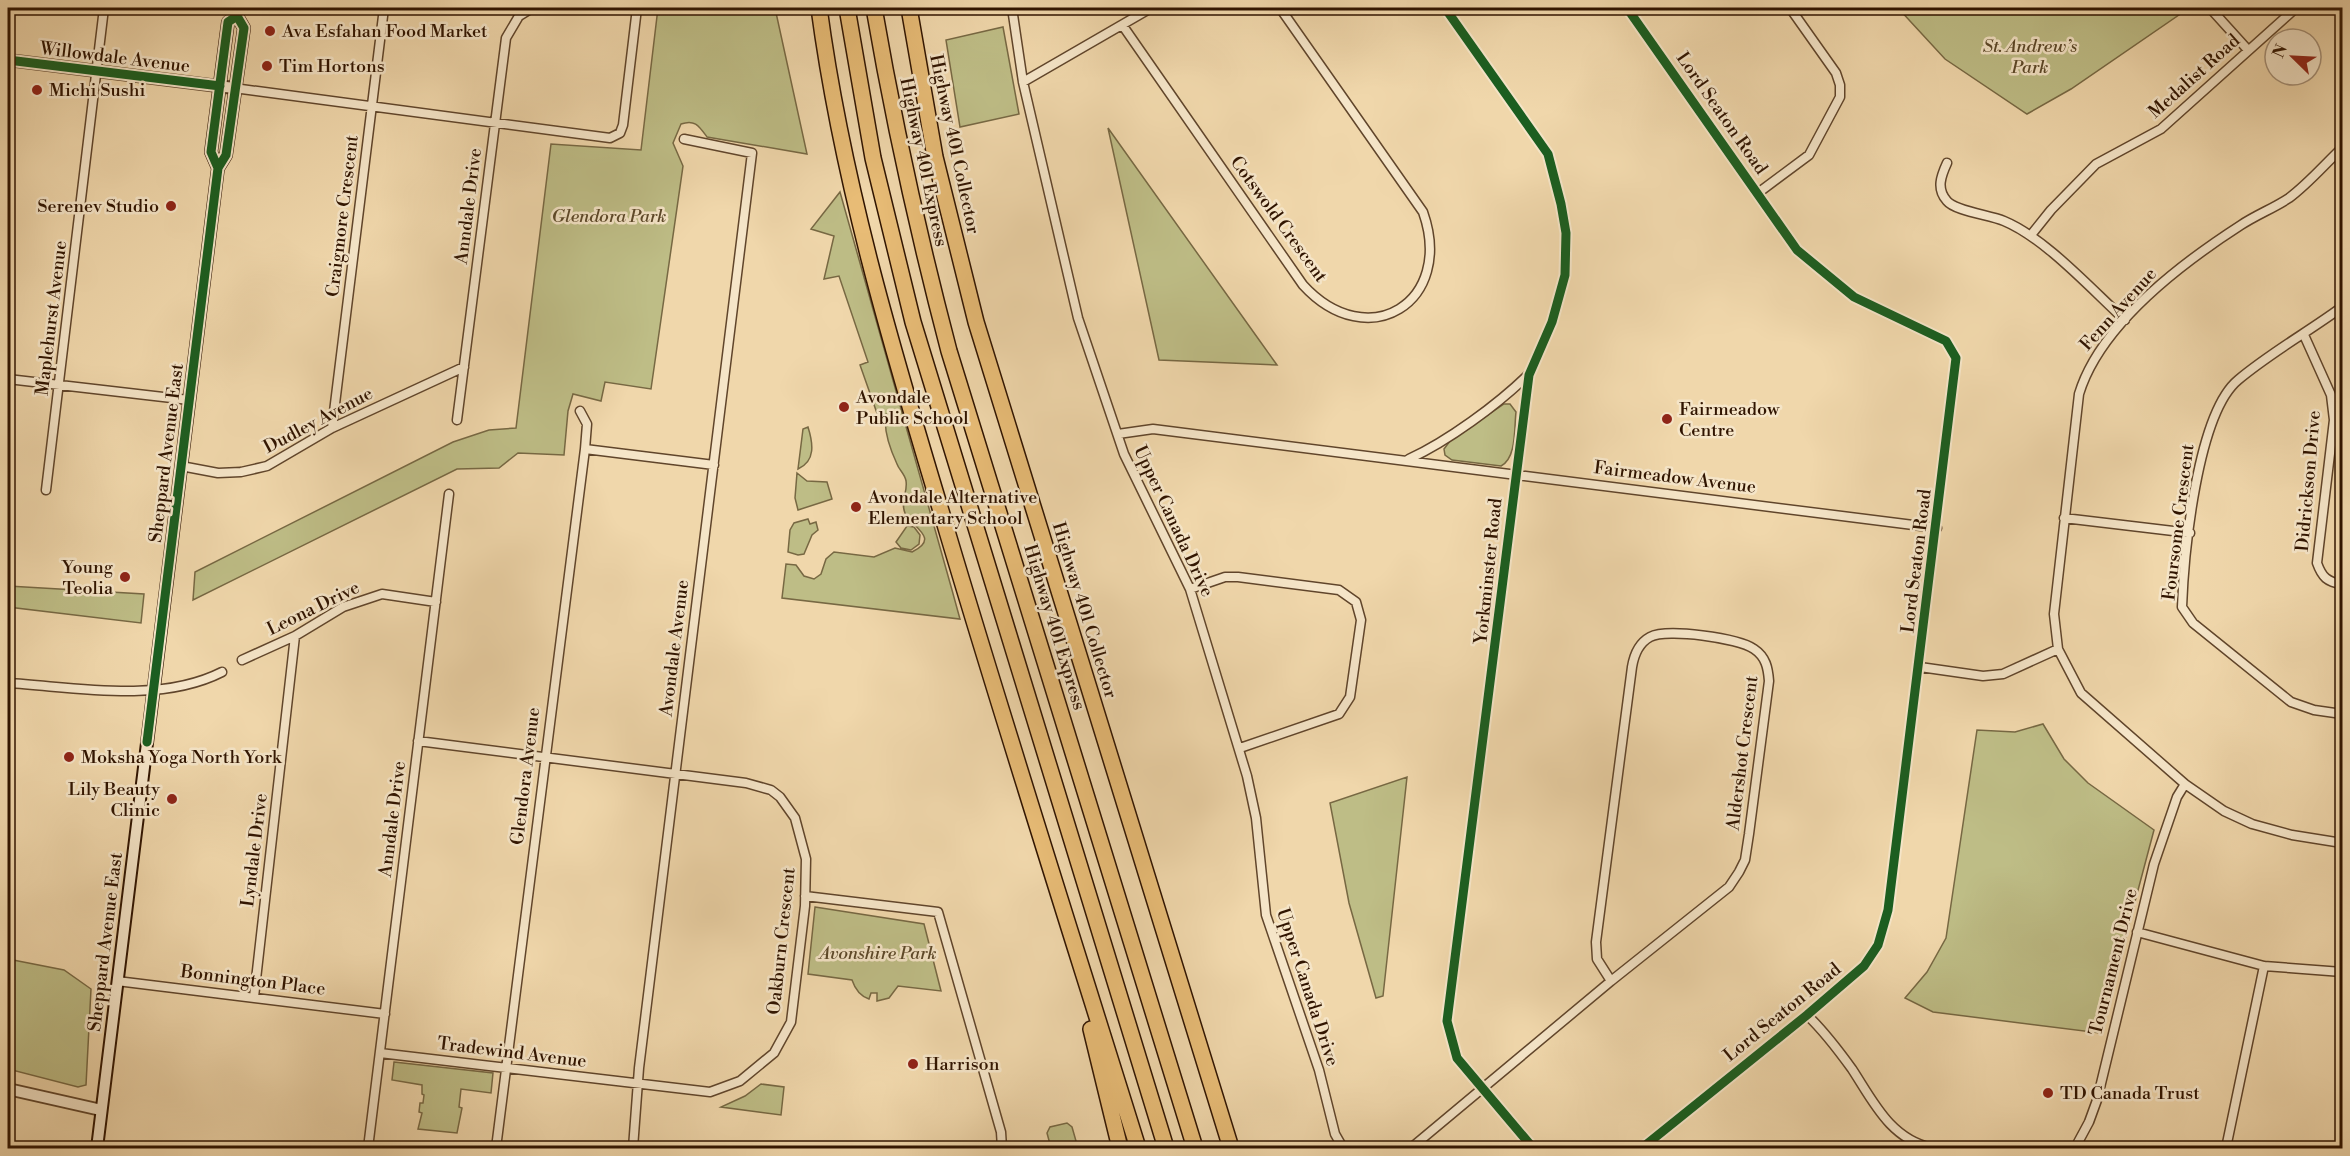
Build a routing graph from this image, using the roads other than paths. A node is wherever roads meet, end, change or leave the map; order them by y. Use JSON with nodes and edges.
{"nodes":[{"id":1,"x":105,"y":8,"type":"edge"},
{"id":2,"x":384,"y":8,"type":"edge"},
{"id":3,"x":532,"y":8,"type":"edge"},
{"id":4,"x":637,"y":8,"type":"edge"},
{"id":5,"x":819,"y":8,"type":"edge"},
{"id":6,"x":847,"y":8,"type":"edge"},
{"id":7,"x":874,"y":8,"type":"edge"},
{"id":8,"x":909,"y":8,"type":"edge"},
{"id":9,"x":1012,"y":8,"type":"edge"},
{"id":10,"x":1151,"y":8,"type":"edge"},
{"id":11,"x":1280,"y":8,"type":"edge"},
{"id":12,"x":1445,"y":8,"type":"edge"},
{"id":13,"x":1627,"y":8,"type":"edge"},
{"id":14,"x":1790,"y":8,"type":"edge"},
{"id":15,"x":2210,"y":8,"type":"edge"},
{"id":16,"x":2296,"y":8,"type":"edge"},
{"id":17,"x":2340,"y":8,"type":"edge"},
{"id":18,"x":237,"y":12,"type":"edge"},
{"id":19,"x":2343,"y":12,"type":"edge"},
{"id":20,"x":1123,"y":26,"type":"junction"},
{"id":21,"x":2248,"y":50,"type":"junction"},
{"id":22,"x":8,"y":60,"type":"edge"},
{"id":23,"x":96,"y":72,"type":"junction"},
{"id":24,"x":1023,"y":82,"type":"junction"},
{"id":25,"x":220,"y":86,"type":"junction"},
{"id":26,"x":234,"y":88,"type":"junction"},
{"id":27,"x":374,"y":105,"type":"junction"},
{"id":28,"x":495,"y":121,"type":"junction"},
{"id":29,"x":684,"y":139,"type":"dead end"},
{"id":30,"x":2341,"y":153,"type":"edge"},
{"id":31,"x":1947,"y":163,"type":"dead end"},
{"id":32,"x":218,"y":168,"type":"junction"},
{"id":33,"x":1758,"y":193,"type":"junction"},
{"id":34,"x":2031,"y":235,"type":"junction"},
{"id":35,"x":2343,"y":307,"type":"edge"},
{"id":36,"x":2125,"y":320,"type":"junction"},
{"id":37,"x":2304,"y":335,"type":"junction"},
{"id":38,"x":464,"y":367,"type":"junction"},
{"id":39,"x":1528,"y":375,"type":"junction"},
{"id":40,"x":8,"y":379,"type":"edge"},
{"id":41,"x":59,"y":386,"type":"junction"},
{"id":42,"x":189,"y":400,"type":"junction"},
{"id":43,"x":580,"y":411,"type":"dead end"},
{"id":44,"x":457,"y":420,"type":"dead end"},
{"id":45,"x":332,"y":428,"type":"junction"},
{"id":46,"x":1118,"y":434,"type":"junction"},
{"id":47,"x":585,"y":449,"type":"junction"},
{"id":48,"x":1408,"y":460,"type":"junction"},
{"id":49,"x":181,"y":465,"type":"junction"},
{"id":50,"x":714,"y":465,"type":"junction"},
{"id":51,"x":1515,"y":474,"type":"junction"},
{"id":52,"x":46,"y":490,"type":"dead end"},
{"id":53,"x":449,"y":494,"type":"dead end"},
{"id":54,"x":2064,"y":518,"type":"junction"},
{"id":55,"x":1936,"y":528,"type":"junction"},
{"id":56,"x":2190,"y":533,"type":"junction"},
{"id":57,"x":2343,"y":584,"type":"edge"},
{"id":58,"x":1190,"y":589,"type":"junction"},
{"id":59,"x":436,"y":602,"type":"junction"},
{"id":60,"x":295,"y":636,"type":"junction"},
{"id":61,"x":2058,"y":649,"type":"junction"},
{"id":62,"x":242,"y":660,"type":"dead end"},
{"id":63,"x":1920,"y":667,"type":"junction"},
{"id":64,"x":222,"y":672,"type":"dead end"},
{"id":65,"x":8,"y":683,"type":"edge"},
{"id":66,"x":154,"y":689,"type":"junction"},
{"id":67,"x":2343,"y":714,"type":"edge"},
{"id":68,"x":1010,"y":734,"type":"junction"},
{"id":69,"x":418,"y":741,"type":"junction"},
{"id":70,"x":1240,"y":748,"type":"junction"},
{"id":71,"x":544,"y":759,"type":"junction"},
{"id":72,"x":675,"y":774,"type":"junction"},
{"id":73,"x":2185,"y":784,"type":"junction"},
{"id":74,"x":2343,"y":843,"type":"edge"},
{"id":75,"x":805,"y":896,"type":"junction"},
{"id":76,"x":2137,"y":932,"type":"junction"},
{"id":77,"x":2264,"y":966,"type":"junction"},
{"id":78,"x":2343,"y":972,"type":"edge"},
{"id":79,"x":117,"y":981,"type":"junction"},
{"id":80,"x":1611,"y":981,"type":"junction"},
{"id":81,"x":254,"y":997,"type":"junction"},
{"id":82,"x":385,"y":1014,"type":"junction"},
{"id":83,"x":1808,"y":1015,"type":"junction"},
{"id":84,"x":380,"y":1053,"type":"junction"},
{"id":85,"x":506,"y":1068,"type":"junction"},
{"id":86,"x":639,"y":1084,"type":"junction"},
{"id":87,"x":8,"y":1089,"type":"edge"},
{"id":88,"x":1481,"y":1089,"type":"junction"},
{"id":89,"x":101,"y":1110,"type":"junction"},
{"id":90,"x":97,"y":1149,"type":"edge"},
{"id":91,"x":368,"y":1149,"type":"edge"},
{"id":92,"x":496,"y":1149,"type":"edge"},
{"id":93,"x":633,"y":1149,"type":"edge"},
{"id":94,"x":1002,"y":1149,"type":"edge"},
{"id":95,"x":1120,"y":1149,"type":"edge"},
{"id":96,"x":1138,"y":1149,"type":"edge"},
{"id":97,"x":1166,"y":1149,"type":"edge"},
{"id":98,"x":1195,"y":1149,"type":"edge"},
{"id":99,"x":1231,"y":1149,"type":"edge"},
{"id":100,"x":1343,"y":1149,"type":"edge"},
{"id":101,"x":1411,"y":1149,"type":"edge"},
{"id":102,"x":1533,"y":1149,"type":"edge"},
{"id":103,"x":1642,"y":1149,"type":"edge"},
{"id":104,"x":1932,"y":1149,"type":"edge"},
{"id":105,"x":2075,"y":1149,"type":"edge"},
{"id":106,"x":2226,"y":1149,"type":"edge"}],
"edges":[{"from":1,"to":23,"type":"street","name":"Maplehurst Avenue"},
{"from":2,"to":27,"type":"street","name":"Craigmore Crescent"},
{"from":3,"to":28,"type":"street","name":"Anndale Drive"},
{"from":4,"to":28,"type":"street","name":"Willowdale Avenue"},
{"from":5,"to":68,"type":"highway"},
{"from":6,"to":97,"type":"highway"},
{"from":7,"to":98,"type":"highway","name":"Highway 401 Express"},
{"from":8,"to":99,"type":"highway","name":"Highway 401 Collector"},
{"from":9,"to":24,"type":"street","name":"Upper Canada Drive"},
{"from":10,"to":20,"type":"street"},
{"from":11,"to":20,"type":"street","name":"Cotswold Crescent"},
{"from":12,"to":39,"type":"street","name":"Yorkminster Road"},
{"from":13,"to":33,"type":"street","name":"Lord Seaton Road"},
{"from":14,"to":33,"type":"street"},
{"from":15,"to":21,"type":"street"},
{"from":16,"to":21,"type":"street","name":"Medalist Road"},
{"from":17,"to":19,"type":"street"},
{"from":18,"to":25,"type":"main road","name":"Sheppard Avenue East"},
{"from":18,"to":26,"type":"main road","name":"Sheppard Avenue East"},
{"from":20,"to":24,"type":"street"},
{"from":21,"to":34,"type":"street","name":"Medalist Road"},
{"from":22,"to":23,"type":"main road","name":"Willowdale Avenue"},
{"from":23,"to":25,"type":"main road","name":"Willowdale Avenue"},
{"from":23,"to":41,"type":"street","name":"Maplehurst Avenue"},
{"from":24,"to":46,"type":"street","name":"Upper Canada Drive"},
{"from":25,"to":26,"type":"main road","name":"Willowdale Avenue"},
{"from":25,"to":32,"type":"main road","name":"Sheppard Avenue East"},
{"from":26,"to":27,"type":"street","name":"Willowdale Avenue"},
{"from":26,"to":32,"type":"main road","name":"Sheppard Avenue East"},
{"from":27,"to":28,"type":"street","name":"Willowdale Avenue"},
{"from":27,"to":45,"type":"street","name":"Craigmore Crescent"},
{"from":28,"to":38,"type":"street","name":"Anndale Drive"},
{"from":29,"to":50,"type":"street","name":"Avondale Avenue"},
{"from":30,"to":36,"type":"street","name":"Fenn Avenue"},
{"from":31,"to":34,"type":"street"},
{"from":32,"to":42,"type":"main road","name":"Sheppard Avenue East"},
{"from":33,"to":55,"type":"street","name":"Lord Seaton Road"},
{"from":34,"to":36,"type":"street"},
{"from":35,"to":37,"type":"street","name":"Foursome Crescent"},
{"from":36,"to":54,"type":"street","name":"Fenn Avenue"},
{"from":37,"to":56,"type":"street","name":"Foursome Crescent"},
{"from":37,"to":57,"type":"street","name":"Didrickson Drive"},
{"from":38,"to":44,"type":"street","name":"Anndale Drive"},
{"from":38,"to":45,"type":"street","name":"Dudley Avenue"},
{"from":39,"to":48,"type":"street"},
{"from":39,"to":51,"type":"street","name":"Yorkminster Road"},
{"from":40,"to":41,"type":"street"},
{"from":41,"to":42,"type":"street"},
{"from":41,"to":52,"type":"street","name":"Maplehurst Avenue"},
{"from":42,"to":49,"type":"main road","name":"Sheppard Avenue East"},
{"from":43,"to":47,"type":"street","name":"Glendora Avenue"},
{"from":45,"to":49,"type":"street","name":"Dudley Avenue"},
{"from":46,"to":48,"type":"street","name":"Fairmeadow Avenue"},
{"from":46,"to":58,"type":"street","name":"Upper Canada Drive"},
{"from":47,"to":50,"type":"street"},
{"from":47,"to":71,"type":"street","name":"Glendora Avenue"},
{"from":48,"to":51,"type":"street","name":"Fairmeadow Avenue"},
{"from":49,"to":66,"type":"main road","name":"Sheppard Avenue East"},
{"from":50,"to":72,"type":"street","name":"Avondale Avenue"},
{"from":51,"to":55,"type":"street","name":"Fairmeadow Avenue"},
{"from":51,"to":88,"type":"street","name":"Yorkminster Road"},
{"from":53,"to":59,"type":"street","name":"Anndale Drive"},
{"from":54,"to":56,"type":"street"},
{"from":54,"to":61,"type":"street","name":"Fenn Avenue"},
{"from":55,"to":63,"type":"street","name":"Lord Seaton Road"},
{"from":56,"to":67,"type":"street","name":"Foursome Crescent"},
{"from":58,"to":70,"type":"street","name":"Upper Canada Drive"},
{"from":58,"to":70,"type":"street"},
{"from":59,"to":60,"type":"street","name":"Leona Drive"},
{"from":59,"to":69,"type":"street","name":"Anndale Drive"},
{"from":60,"to":62,"type":"street","name":"Leona Drive"},
{"from":60,"to":81,"type":"street","name":"Lyndale Drive"},
{"from":61,"to":63,"type":"street"},
{"from":61,"to":73,"type":"street"},
{"from":63,"to":83,"type":"street","name":"Lord Seaton Road"},
{"from":64,"to":66,"type":"street"},
{"from":65,"to":66,"type":"street"},
{"from":66,"to":79,"type":"main road","name":"Sheppard Avenue East"},
{"from":68,"to":95,"type":"highway"},
{"from":68,"to":96,"type":"highway"},
{"from":69,"to":71,"type":"street","name":"Oakburn Crescent"},
{"from":69,"to":82,"type":"street","name":"Anndale Drive"},
{"from":70,"to":100,"type":"street","name":"Upper Canada Drive"},
{"from":71,"to":72,"type":"street","name":"Oakburn Crescent"},
{"from":71,"to":85,"type":"street","name":"Glendora Avenue"},
{"from":72,"to":75,"type":"street","name":"Oakburn Crescent"},
{"from":72,"to":86,"type":"street","name":"Avondale Avenue"},
{"from":73,"to":74,"type":"street"},
{"from":73,"to":76,"type":"street","name":"Tournament Drive"},
{"from":75,"to":86,"type":"street","name":"Oakburn Crescent"},
{"from":75,"to":94,"type":"street"},
{"from":76,"to":77,"type":"street"},
{"from":76,"to":105,"type":"street","name":"Tournament Drive"},
{"from":77,"to":78,"type":"street"},
{"from":77,"to":106,"type":"street"},
{"from":79,"to":81,"type":"street","name":"Bonnington Place"},
{"from":79,"to":89,"type":"main road","name":"Sheppard Avenue East"},
{"from":80,"to":80,"type":"street","name":"Aldershot Crescent"},
{"from":80,"to":88,"type":"street","name":"Aldershot Crescent"},
{"from":81,"to":82,"type":"street","name":"Bonnington Place"},
{"from":82,"to":84,"type":"street","name":"Anndale Drive"},
{"from":83,"to":103,"type":"street","name":"Lord Seaton Road"},
{"from":83,"to":104,"type":"street"},
{"from":84,"to":85,"type":"street","name":"Tradewind Avenue"},
{"from":84,"to":91,"type":"street","name":"Anndale Drive"},
{"from":85,"to":86,"type":"street","name":"Tradewind Avenue"},
{"from":85,"to":92,"type":"street","name":"Glendora Avenue"},
{"from":86,"to":93,"type":"street","name":"Avondale Avenue"},
{"from":87,"to":89,"type":"main road"},
{"from":88,"to":101,"type":"street","name":"Aldershot Crescent"},
{"from":88,"to":102,"type":"street","name":"Yorkminster Road"},
{"from":89,"to":90,"type":"main road","name":"Sheppard Avenue East"}]}
